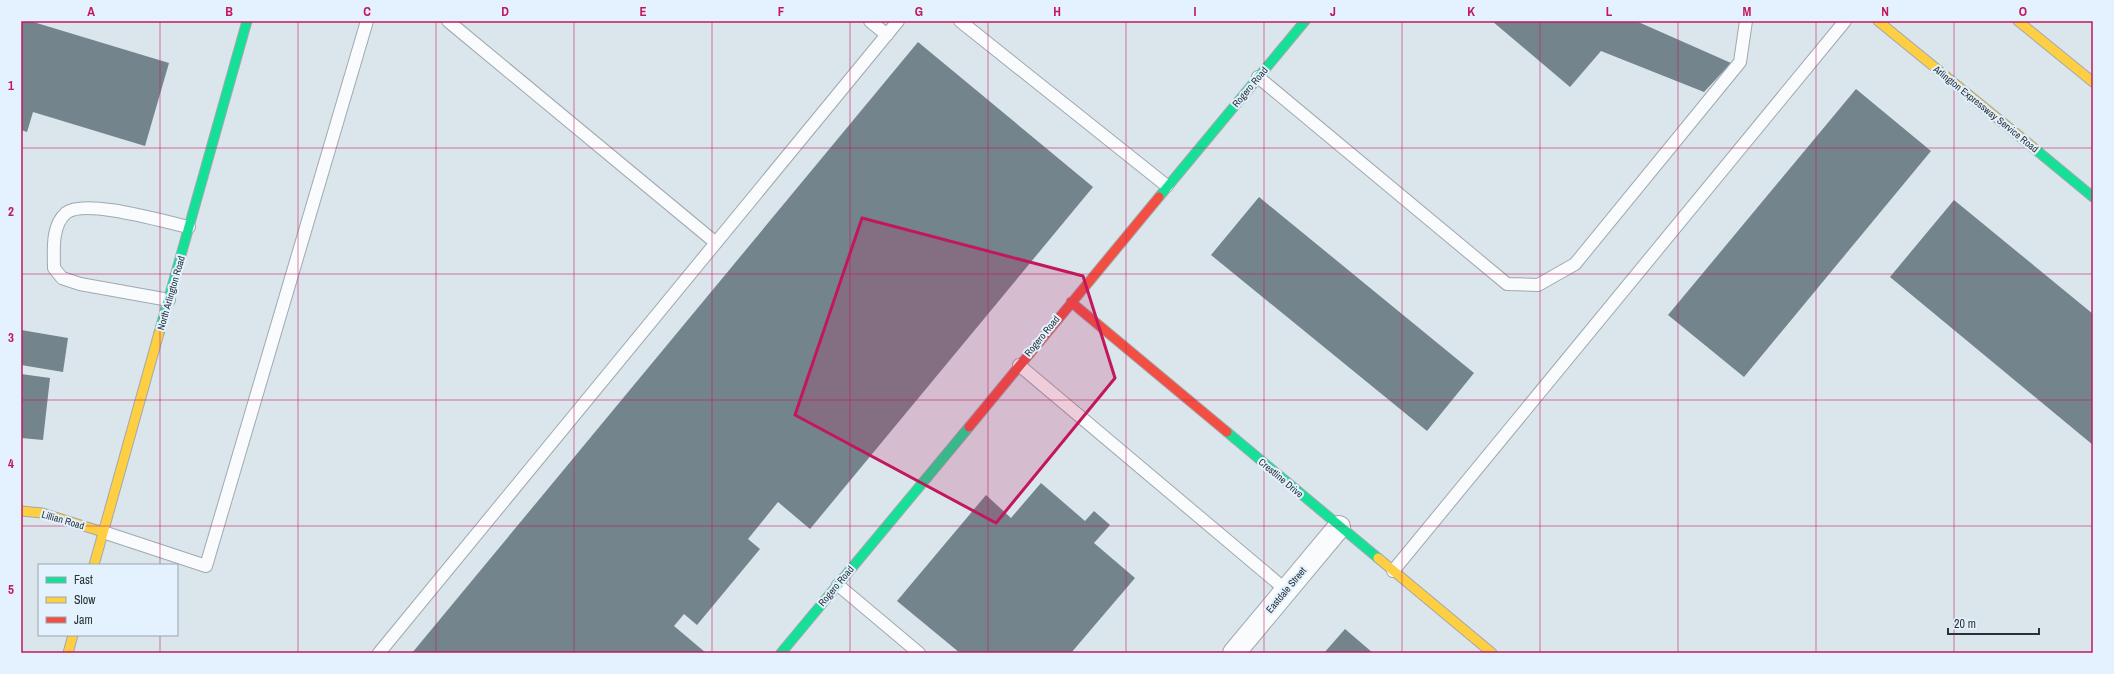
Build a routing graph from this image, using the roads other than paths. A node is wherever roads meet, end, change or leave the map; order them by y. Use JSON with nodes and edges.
{"nodes":[{"id":1,"x":247,"y":21,"type":"edge"},
{"id":2,"x":367,"y":21,"type":"edge"},
{"id":3,"x":448,"y":21,"type":"edge"},
{"id":4,"x":870,"y":21,"type":"edge"},
{"id":5,"x":898,"y":21,"type":"edge"},
{"id":6,"x":960,"y":21,"type":"edge"},
{"id":7,"x":1305,"y":21,"type":"edge"},
{"id":8,"x":1746,"y":21,"type":"edge"},
{"id":9,"x":1845,"y":21,"type":"edge"},
{"id":10,"x":1878,"y":21,"type":"edge"},
{"id":11,"x":2018,"y":21,"type":"edge"},
{"id":12,"x":887,"y":35,"type":"junction"},
{"id":13,"x":1258,"y":77,"type":"junction"},
{"id":14,"x":2093,"y":82,"type":"edge"},
{"id":15,"x":1167,"y":186,"type":"junction"},
{"id":16,"x":2093,"y":197,"type":"edge"},
{"id":17,"x":189,"y":227,"type":"junction"},
{"id":18,"x":716,"y":243,"type":"junction"},
{"id":19,"x":169,"y":300,"type":"junction"},
{"id":20,"x":1071,"y":302,"type":"junction"},
{"id":21,"x":1019,"y":365,"type":"junction"},
{"id":22,"x":21,"y":511,"type":"edge"},
{"id":23,"x":1339,"y":527,"type":"junction"},
{"id":24,"x":103,"y":532,"type":"junction"},
{"id":25,"x":94,"y":564,"type":"edge"},
{"id":26,"x":1393,"y":571,"type":"junction"},
{"id":27,"x":838,"y":585,"type":"junction"},
{"id":28,"x":1286,"y":590,"type":"junction"},
{"id":29,"x":74,"y":636,"type":"edge"},
{"id":30,"x":68,"y":653,"type":"edge"},
{"id":31,"x":378,"y":653,"type":"edge"},
{"id":32,"x":781,"y":653,"type":"edge"},
{"id":33,"x":919,"y":653,"type":"edge"},
{"id":34,"x":1234,"y":653,"type":"edge"},
{"id":35,"x":1492,"y":653,"type":"edge"}],
"edges":[{"from":1,"to":17,"type":"main road","name":"North Arlington Road"},
{"from":2,"to":24,"type":"lane"},
{"from":3,"to":18,"type":"lane"},
{"from":4,"to":12,"type":"lane"},
{"from":5,"to":12,"type":"lane"},
{"from":6,"to":15,"type":"lane"},
{"from":7,"to":13,"type":"main road","name":"Rogero Road"},
{"from":8,"to":13,"type":"lane"},
{"from":9,"to":26,"type":"lane"},
{"from":10,"to":16,"type":"main road","name":"Arlington Expressway Service Road"},
{"from":11,"to":14,"type":"main road"},
{"from":12,"to":18,"type":"lane"},
{"from":13,"to":15,"type":"main road","name":"Rogero Road"},
{"from":15,"to":20,"type":"main road","name":"Rogero Road"},
{"from":17,"to":19,"type":"main road","name":"North Arlington Road"},
{"from":17,"to":19,"type":"lane"},
{"from":18,"to":31,"type":"lane"},
{"from":19,"to":24,"type":"main road","name":"North Arlington Road"},
{"from":20,"to":21,"type":"main road","name":"Rogero Road"},
{"from":20,"to":23,"type":"main road","name":"Crestline Drive"},
{"from":21,"to":27,"type":"main road","name":"Rogero Road"},
{"from":21,"to":28,"type":"lane"},
{"from":22,"to":24,"type":"main road","name":"Lillian Road"},
{"from":23,"to":26,"type":"main road","name":"Crestline Drive"},
{"from":23,"to":28,"type":"street","name":"Eastdale Street"},
{"from":24,"to":25,"type":"main road","name":"North Arlington Road"},
{"from":26,"to":35,"type":"main road","name":"Crestline Drive"},
{"from":27,"to":32,"type":"main road","name":"Rogero Road"},
{"from":27,"to":33,"type":"lane"},
{"from":28,"to":34,"type":"street","name":"Eastdale Street"},
{"from":29,"to":30,"type":"main road"}]}
